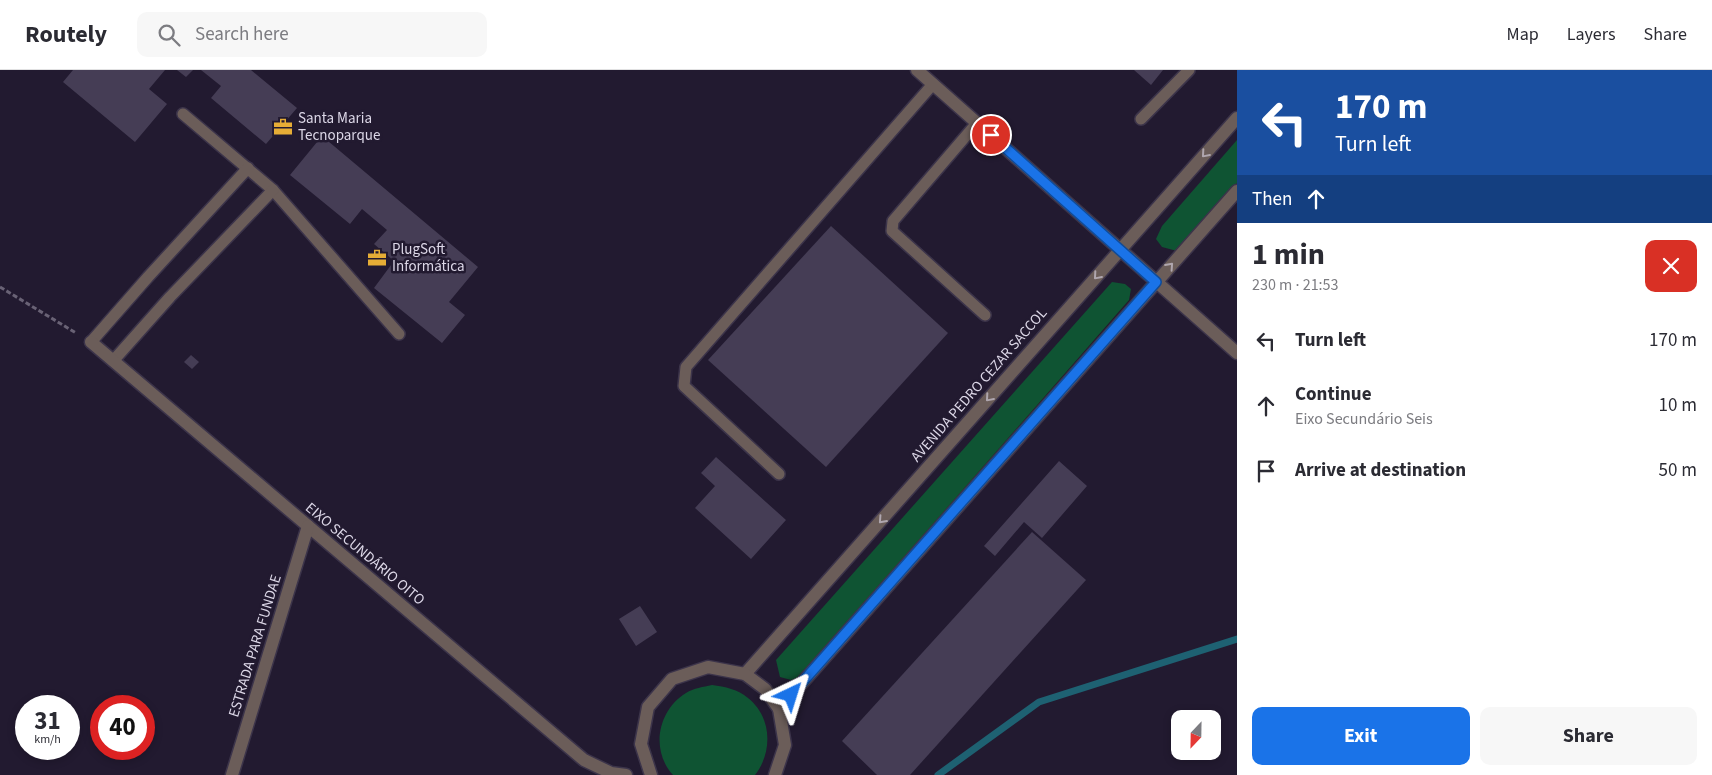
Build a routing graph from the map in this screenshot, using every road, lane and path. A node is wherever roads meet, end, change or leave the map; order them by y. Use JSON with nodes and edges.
{"nodes":[{"id":1,"x":917,"y":70,"type":"edge"},
{"id":2,"x":1189,"y":70,"type":"edge"},
{"id":3,"x":932,"y":84,"type":"junction"},
{"id":4,"x":184,"y":114,"type":"dead end"},
{"id":5,"x":1237,"y":118,"type":"edge"},
{"id":6,"x":1141,"y":119,"type":"dead end"},
{"id":7,"x":977,"y":123,"type":"junction"},
{"id":8,"x":248,"y":168,"type":"junction"},
{"id":9,"x":273,"y":190,"type":"junction"},
{"id":10,"x":1237,"y":191,"type":"edge"},
{"id":11,"x":1120,"y":250,"type":"junction"},
{"id":12,"x":1156,"y":282,"type":"junction"},
{"id":13,"x":0,"y":287,"type":"edge"},
{"id":14,"x":985,"y":316,"type":"dead end"},
{"id":15,"x":399,"y":334,"type":"dead end"},
{"id":16,"x":91,"y":342,"type":"junction"},
{"id":17,"x":1237,"y":353,"type":"edge"},
{"id":18,"x":113,"y":361,"type":"junction"},
{"id":19,"x":779,"y":474,"type":"dead end"},
{"id":20,"x":308,"y":526,"type":"junction"},
{"id":21,"x":745,"y":674,"type":"junction"},
{"id":22,"x":779,"y":709,"type":"junction"},
{"id":23,"x":232,"y":775,"type":"edge"},
{"id":24,"x":626,"y":775,"type":"edge"},
{"id":25,"x":651,"y":775,"type":"edge"},
{"id":26,"x":775,"y":775,"type":"edge"}],
"edges":[{"from":1,"to":3,"type":"street"},
{"from":2,"to":6,"type":"lane"},
{"from":3,"to":7,"type":"street"},
{"from":3,"to":19,"type":"lane"},
{"from":4,"to":8,"type":"lane"},
{"from":5,"to":11,"type":"street","name":"AVENIDA PEDRO CEZAR SACCOL","one_way":true},
{"from":7,"to":11,"type":"street"},
{"from":7,"to":14,"type":"lane"},
{"from":8,"to":9,"type":"lane"},
{"from":8,"to":16,"type":"lane"},
{"from":9,"to":15,"type":"lane"},
{"from":9,"to":18,"type":"lane"},
{"from":12,"to":10,"type":"street","one_way":true},
{"from":11,"to":12,"type":"street"},
{"from":11,"to":21,"type":"street","name":"AVENIDA PEDRO CEZAR SACCOL","one_way":true},
{"from":12,"to":17,"type":"street"},
{"from":12,"to":22,"type":"street"},
{"from":13,"to":16,"type":"path"},
{"from":16,"to":18,"type":"street","name":"EIXO SECUNDÁRIO OITO"},
{"from":18,"to":20,"type":"street","name":"EIXO SECUNDÁRIO OITO"},
{"from":20,"to":23,"type":"street","name":"ESTRADA PARA FUNDAE"},
{"from":20,"to":24,"type":"street","name":"EIXO SECUNDÁRIO OITO"},
{"from":21,"to":22,"type":"street"},
{"from":21,"to":25,"type":"street"},
{"from":22,"to":26,"type":"street"}]}
